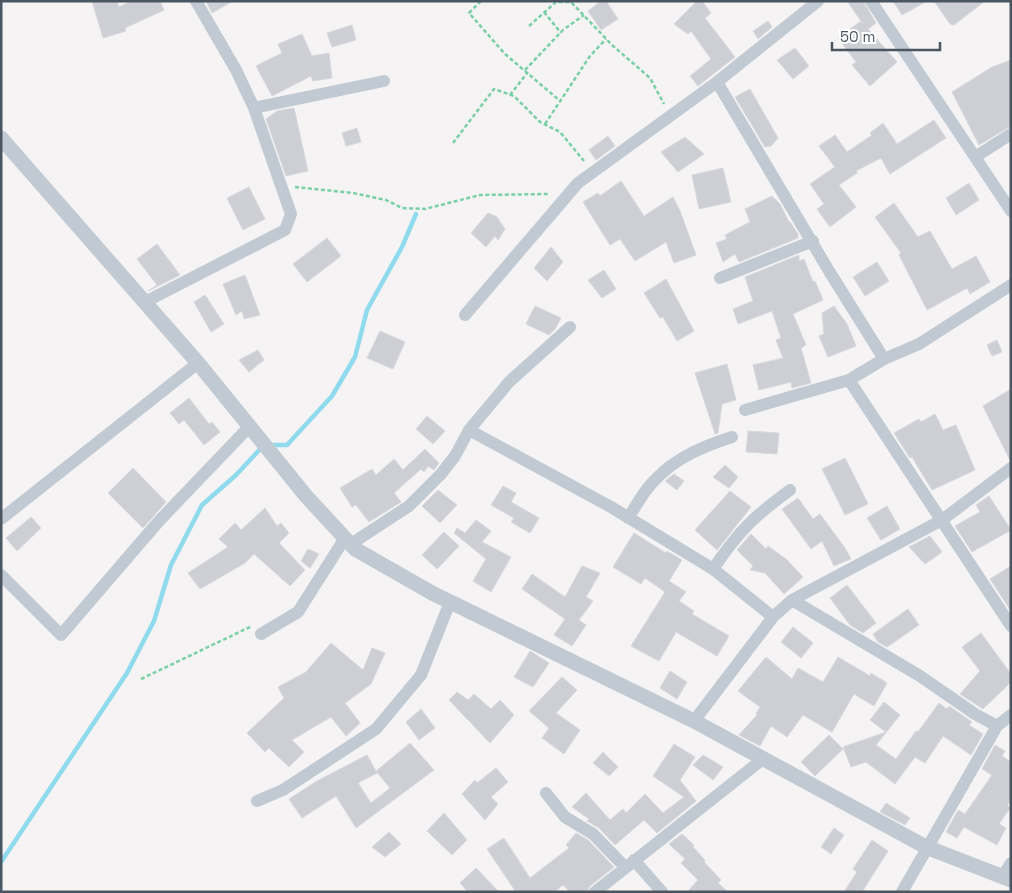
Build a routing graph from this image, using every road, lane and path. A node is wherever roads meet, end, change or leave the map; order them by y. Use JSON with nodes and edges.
{"nodes":[{"id":1,"x":196,"y":1,"type":"edge"},
{"id":2,"x":481,"y":1,"type":"edge"},
{"id":3,"x":818,"y":1,"type":"edge"},
{"id":4,"x":871,"y":1,"type":"edge"},
{"id":5,"x":544,"y":12,"type":"junction"},
{"id":6,"x":584,"y":16,"type":"junction"},
{"id":7,"x":529,"y":26,"type":"dead end"},
{"id":8,"x":561,"y":33,"type":"junction"},
{"id":9,"x":606,"y":39,"type":"junction"},
{"id":10,"x":527,"y":71,"type":"junction"},
{"id":11,"x":384,"y":81,"type":"dead end"},
{"id":12,"x":717,"y":82,"type":"junction"},
{"id":13,"x":510,"y":95,"type":"junction"},
{"id":14,"x":559,"y":100,"type":"junction"},
{"id":15,"x":254,"y":108,"type":"junction"},
{"id":16,"x":670,"y":116,"type":"junction"},
{"id":17,"x":545,"y":124,"type":"junction"},
{"id":18,"x":1011,"y":134,"type":"edge"},
{"id":19,"x":1,"y":138,"type":"edge"},
{"id":20,"x":453,"y":142,"type":"dead end"},
{"id":21,"x":975,"y":157,"type":"junction"},
{"id":22,"x":592,"y":173,"type":"junction"},
{"id":23,"x":281,"y":187,"type":"junction"},
{"id":24,"x":569,"y":194,"type":"junction"},
{"id":25,"x":1011,"y":211,"type":"edge"},
{"id":26,"x":813,"y":241,"type":"junction"},
{"id":27,"x":720,"y":278,"type":"dead end"},
{"id":28,"x":1011,"y":285,"type":"edge"},
{"id":29,"x":145,"y":302,"type":"junction"},
{"id":30,"x":464,"y":315,"type":"dead end"},
{"id":31,"x":570,"y":328,"type":"dead end"},
{"id":32,"x":884,"y":359,"type":"junction"},
{"id":33,"x":198,"y":363,"type":"junction"},
{"id":34,"x":849,"y":380,"type":"junction"},
{"id":35,"x":745,"y":410,"type":"dead end"},
{"id":36,"x":249,"y":426,"type":"junction"},
{"id":37,"x":469,"y":430,"type":"junction"},
{"id":38,"x":732,"y":437,"type":"dead end"},
{"id":39,"x":1011,"y":468,"type":"edge"},
{"id":40,"x":790,"y":490,"type":"dead end"},
{"id":41,"x":628,"y":518,"type":"junction"},
{"id":42,"x":1,"y":519,"type":"edge"},
{"id":43,"x":942,"y":520,"type":"junction"},
{"id":44,"x":348,"y":541,"type":"junction"},
{"id":45,"x":713,"y":569,"type":"junction"},
{"id":46,"x":1,"y":576,"type":"edge"},
{"id":47,"x":792,"y":600,"type":"junction"},
{"id":48,"x":450,"y":602,"type":"junction"},
{"id":49,"x":773,"y":617,"type":"junction"},
{"id":50,"x":1011,"y":626,"type":"edge"},
{"id":51,"x":261,"y":634,"type":"joint"},
{"id":52,"x":141,"y":679,"type":"dead end"},
{"id":53,"x":1011,"y":714,"type":"edge"},
{"id":54,"x":694,"y":721,"type":"junction"},
{"id":55,"x":997,"y":726,"type":"junction"},
{"id":56,"x":763,"y":759,"type":"junction"},
{"id":57,"x":546,"y":793,"type":"dead end"},
{"id":58,"x":257,"y":801,"type":"dead end"},
{"id":59,"x":926,"y":846,"type":"junction"},
{"id":60,"x":629,"y":863,"type":"junction"},
{"id":61,"x":1011,"y":863,"type":"edge"},
{"id":62,"x":1007,"y":878,"type":"edge"},
{"id":63,"x":596,"y":892,"type":"edge"},
{"id":64,"x":662,"y":892,"type":"edge"},
{"id":65,"x":902,"y":892,"type":"edge"}],
"edges":[{"from":1,"to":15,"type":"street"},
{"from":2,"to":10,"type":"path"},
{"from":3,"to":12,"type":"street"},
{"from":4,"to":21,"type":"street"},
{"from":5,"to":6,"type":"path"},
{"from":5,"to":7,"type":"path"},
{"from":5,"to":8,"type":"path"},
{"from":6,"to":8,"type":"path"},
{"from":6,"to":9,"type":"path"},
{"from":8,"to":10,"type":"path"},
{"from":9,"to":14,"type":"path"},
{"from":9,"to":16,"type":"path"},
{"from":10,"to":13,"type":"path"},
{"from":10,"to":14,"type":"path"},
{"from":11,"to":15,"type":"street"},
{"from":12,"to":16,"type":"street"},
{"from":12,"to":26,"type":"street"},
{"from":13,"to":17,"type":"path"},
{"from":13,"to":20,"type":"path"},
{"from":14,"to":17,"type":"path"},
{"from":15,"to":23,"type":"street"},
{"from":16,"to":22,"type":"street"},
{"from":17,"to":22,"type":"path"},
{"from":18,"to":21,"type":"street"},
{"from":19,"to":29,"type":"street"},
{"from":21,"to":25,"type":"street"},
{"from":22,"to":24,"type":"street"},
{"from":23,"to":24,"type":"path"},
{"from":23,"to":29,"type":"street"},
{"from":24,"to":30,"type":"street"},
{"from":26,"to":27,"type":"street"},
{"from":26,"to":32,"type":"street"},
{"from":28,"to":32,"type":"street"},
{"from":29,"to":33,"type":"street"},
{"from":31,"to":37,"type":"street"},
{"from":32,"to":34,"type":"street"},
{"from":33,"to":36,"type":"street"},
{"from":33,"to":42,"type":"street"},
{"from":34,"to":35,"type":"street"},
{"from":34,"to":43,"type":"street"},
{"from":36,"to":44,"type":"street"},
{"from":36,"to":46,"type":"street"},
{"from":37,"to":41,"type":"street"},
{"from":37,"to":44,"type":"street"},
{"from":38,"to":41,"type":"street"},
{"from":39,"to":43,"type":"street"},
{"from":40,"to":45,"type":"street"},
{"from":41,"to":45,"type":"street"},
{"from":43,"to":47,"type":"street"},
{"from":43,"to":50,"type":"street"},
{"from":44,"to":48,"type":"street"},
{"from":44,"to":51,"type":"street"},
{"from":45,"to":49,"type":"street"},
{"from":47,"to":49,"type":"street"},
{"from":47,"to":55,"type":"street"},
{"from":48,"to":54,"type":"street"},
{"from":48,"to":58,"type":"street"},
{"from":49,"to":54,"type":"street"},
{"from":51,"to":52,"type":"path"},
{"from":53,"to":55,"type":"street"},
{"from":54,"to":56,"type":"street"},
{"from":55,"to":59,"type":"street"},
{"from":56,"to":59,"type":"street"},
{"from":56,"to":60,"type":"street"},
{"from":57,"to":60,"type":"street"},
{"from":59,"to":62,"type":"street"},
{"from":59,"to":65,"type":"street"},
{"from":60,"to":63,"type":"street"},
{"from":60,"to":64,"type":"street"},
{"from":61,"to":62,"type":"street"}]}
